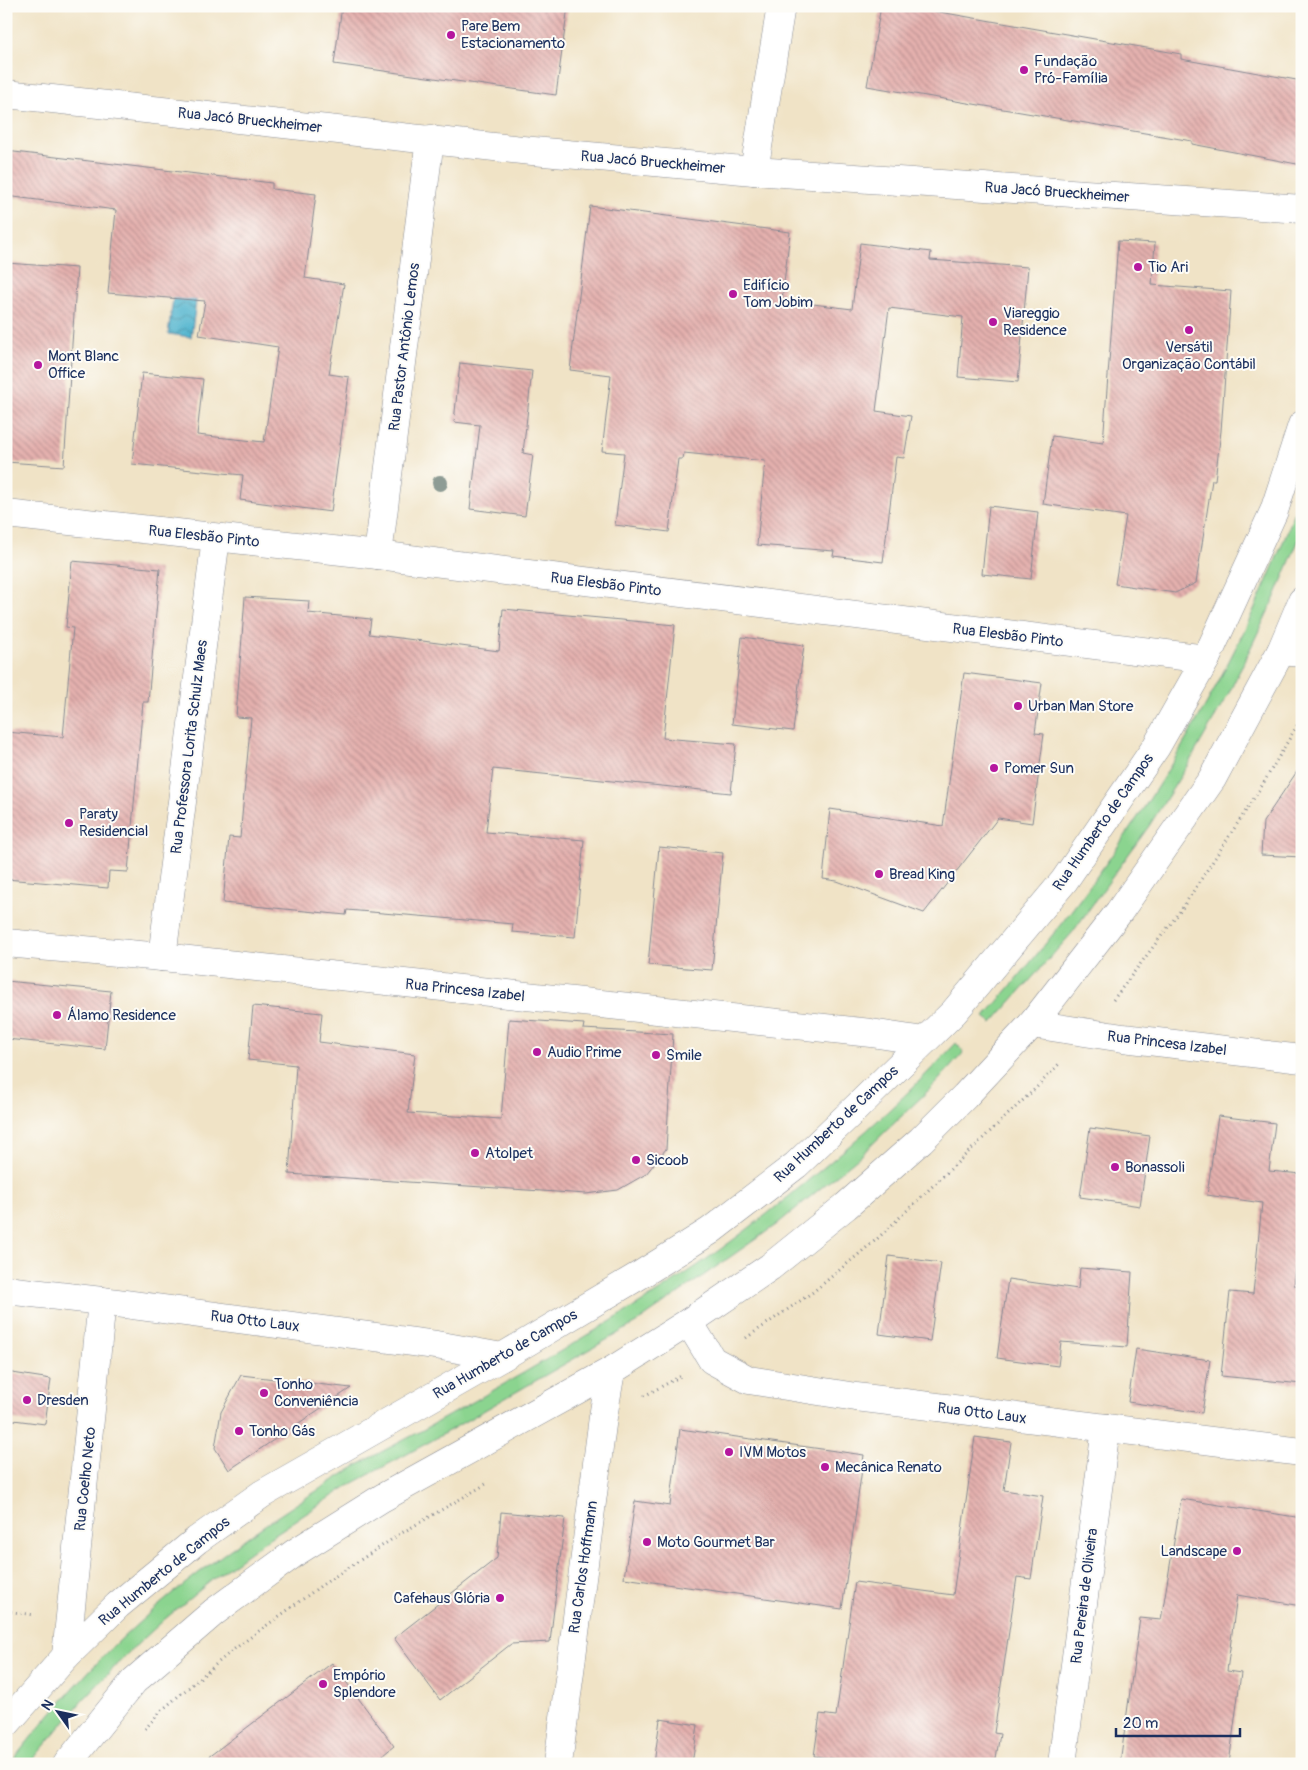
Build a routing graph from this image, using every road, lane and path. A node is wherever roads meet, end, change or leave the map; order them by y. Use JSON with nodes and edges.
{"nodes":[{"id":1,"x":781,"y":6,"type":"edge"},
{"id":2,"x":6,"y":94,"type":"edge"},
{"id":3,"x":430,"y":139,"type":"junction"},
{"id":4,"x":754,"y":171,"type":"junction"},
{"id":5,"x":1302,"y":209,"type":"edge"},
{"id":6,"x":1302,"y":425,"type":"edge"},
{"id":7,"x":6,"y":514,"type":"edge"},
{"id":8,"x":216,"y":538,"type":"junction"},
{"id":9,"x":378,"y":555,"type":"junction"},
{"id":10,"x":1302,"y":601,"type":"edge"},
{"id":11,"x":1291,"y":652,"type":"edge"},
{"id":12,"x":1206,"y":659,"type":"junction"},
{"id":13,"x":6,"y":943,"type":"edge"},
{"id":14,"x":162,"y":957,"type":"junction"},
{"id":15,"x":1032,"y":1024,"type":"junction"},
{"id":16,"x":924,"y":1041,"type":"junction"},
{"id":17,"x":1302,"y":1059,"type":"edge"},
{"id":18,"x":6,"y":1290,"type":"edge"},
{"id":19,"x":102,"y":1301,"type":"junction"},
{"id":20,"x":689,"y":1322,"type":"junction"},
{"id":21,"x":502,"y":1357,"type":"junction"},
{"id":22,"x":611,"y":1371,"type":"junction"},
{"id":23,"x":1106,"y":1428,"type":"junction"},
{"id":24,"x":1302,"y":1452,"type":"edge"},
{"id":25,"x":66,"y":1656,"type":"junction"},
{"id":26,"x":6,"y":1724,"type":"edge"},
{"id":27,"x":67,"y":1764,"type":"edge"},
{"id":28,"x":558,"y":1764,"type":"edge"},
{"id":29,"x":1062,"y":1764,"type":"edge"}],
"edges":[{"from":1,"to":4,"type":"street"},
{"from":2,"to":3,"type":"street","name":"Rua Jacó Brueckheimer"},
{"from":3,"to":4,"type":"street","name":"Rua Jacó Brueckheimer"},
{"from":3,"to":9,"type":"street","name":"Rua Pastor Antônio Lemos"},
{"from":4,"to":5,"type":"street","name":"Rua Jacó Brueckheimer"},
{"from":6,"to":12,"type":"street","name":"Rua Humberto de Campos"},
{"from":7,"to":8,"type":"street","name":"Rua Elesbão Pinto"},
{"from":8,"to":9,"type":"street","name":"Rua Elesbão Pinto"},
{"from":8,"to":14,"type":"street","name":"Rua Professora Lorita Schulz Maes"},
{"from":9,"to":12,"type":"street","name":"Rua Elesbão Pinto"},
{"from":10,"to":11,"type":"street"},
{"from":11,"to":15,"type":"street"},
{"from":12,"to":16,"type":"street","name":"Rua Humberto de Campos"},
{"from":13,"to":14,"type":"street","name":"Rua Princesa Izabel"},
{"from":14,"to":16,"type":"street","name":"Rua Princesa Izabel"},
{"from":15,"to":17,"type":"street","name":"Rua Princesa Izabel"},
{"from":15,"to":20,"type":"street"},
{"from":16,"to":21,"type":"street","name":"Rua Humberto de Campos"},
{"from":18,"to":19,"type":"street","name":"Rua Otto Laux"},
{"from":19,"to":21,"type":"street","name":"Rua Otto Laux"},
{"from":19,"to":25,"type":"street","name":"Rua Coelho Neto"},
{"from":20,"to":22,"type":"street"},
{"from":20,"to":23,"type":"street","name":"Rua Otto Laux"},
{"from":21,"to":25,"type":"street","name":"Rua Humberto de Campos"},
{"from":22,"to":27,"type":"street"},
{"from":22,"to":28,"type":"street","name":"Rua Carlos Hoffmann"},
{"from":23,"to":24,"type":"street","name":"Rua Otto Laux"},
{"from":23,"to":29,"type":"street","name":"Rua Pereira de Oliveira"},
{"from":25,"to":26,"type":"street","name":"Rua Humberto de Campos"}]}
